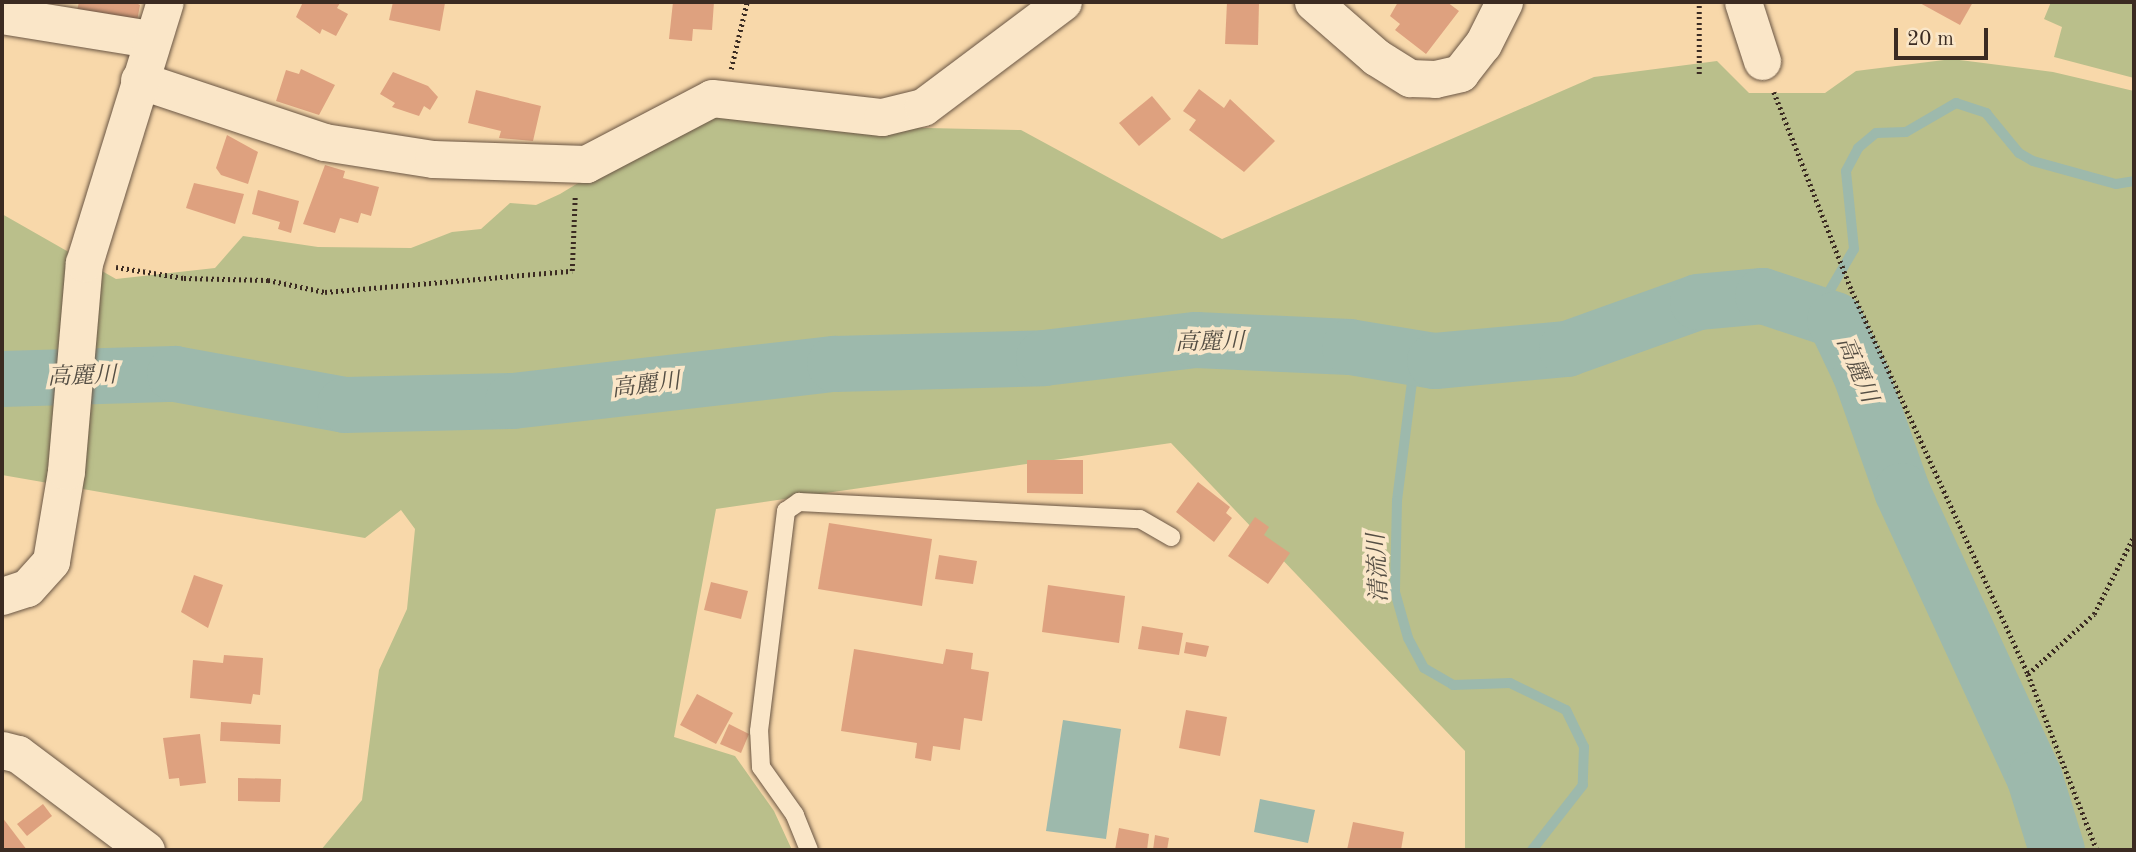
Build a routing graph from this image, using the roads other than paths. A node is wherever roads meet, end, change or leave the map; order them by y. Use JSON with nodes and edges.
{"nodes":[{"id":1,"x":165,"y":2,"type":"edge"},
{"id":2,"x":1063,"y":2,"type":"edge"},
{"id":3,"x":1313,"y":2,"type":"edge"},
{"id":4,"x":1504,"y":2,"type":"edge"},
{"id":5,"x":1742,"y":2,"type":"edge"},
{"id":6,"x":2,"y":15,"type":"edge"},
{"id":7,"x":150,"y":39,"type":"junction"},
{"id":8,"x":1762,"y":61,"type":"road end"},
{"id":9,"x":139,"y":80,"type":"junction"},
{"id":10,"x":1171,"y":537,"type":"dead end"},
{"id":11,"x":2,"y":596,"type":"edge"},
{"id":12,"x":7,"y":757,"type":"edge"},
{"id":13,"x":146,"y":850,"type":"edge"},
{"id":14,"x":809,"y":850,"type":"edge"}],
"edges":[{"from":1,"to":7,"type":"street"},
{"from":2,"to":9,"type":"street"},
{"from":3,"to":4,"type":"street"},
{"from":5,"to":8,"type":"street"},
{"from":6,"to":7,"type":"street"},
{"from":7,"to":9,"type":"street"},
{"from":9,"to":11,"type":"street"},
{"from":10,"to":14,"type":"lane"},
{"from":12,"to":13,"type":"street"}]}
